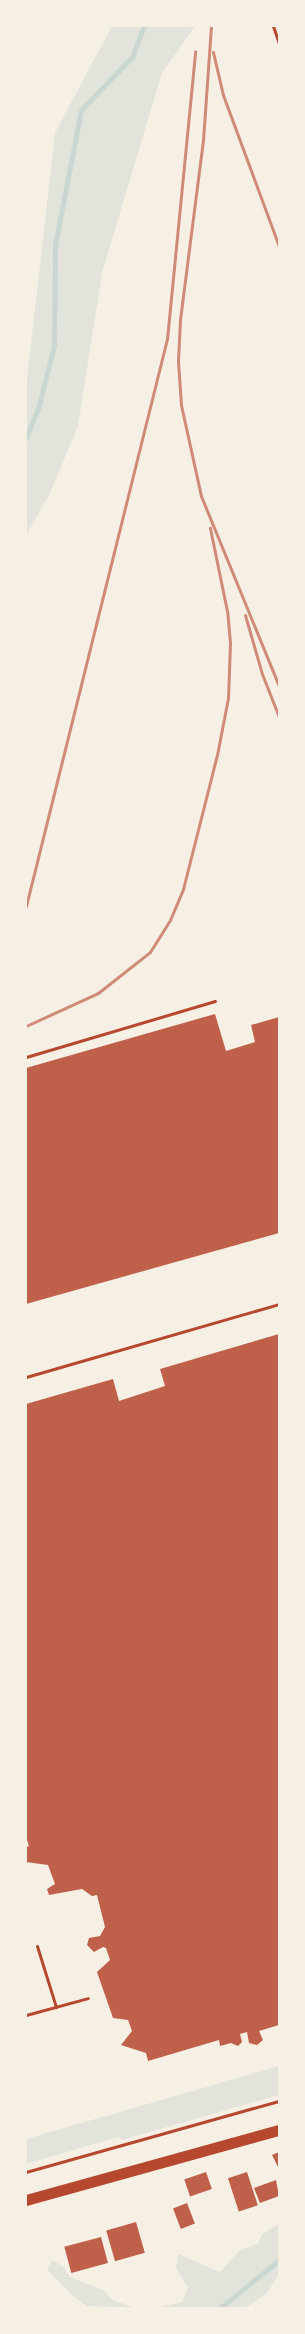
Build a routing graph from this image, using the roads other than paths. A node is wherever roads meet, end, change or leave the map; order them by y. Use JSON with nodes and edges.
{"nodes":[{"id":1,"x":274,"y":26,"type":"edge"},
{"id":2,"x":279,"y":43,"type":"edge"},
{"id":3,"x":215,"y":1001,"type":"dead end"},
{"id":4,"x":26,"y":1057,"type":"edge"},
{"id":5,"x":279,"y":1304,"type":"edge"},
{"id":6,"x":26,"y":1377,"type":"edge"},
{"id":7,"x":37,"y":1946,"type":"dead end"},
{"id":8,"x":88,"y":1998,"type":"dead end"},
{"id":9,"x":56,"y":2006,"type":"junction"},
{"id":10,"x":26,"y":2015,"type":"edge"},
{"id":11,"x":279,"y":2130,"type":"edge"},
{"id":12,"x":26,"y":2200,"type":"edge"}],
"edges":[{"from":1,"to":2,"type":"lane"},
{"from":3,"to":4,"type":"lane"},
{"from":5,"to":6,"type":"lane"},
{"from":7,"to":9,"type":"lane"},
{"from":8,"to":9,"type":"lane"},
{"from":9,"to":10,"type":"lane"},
{"from":11,"to":12,"type":"highway"}]}
